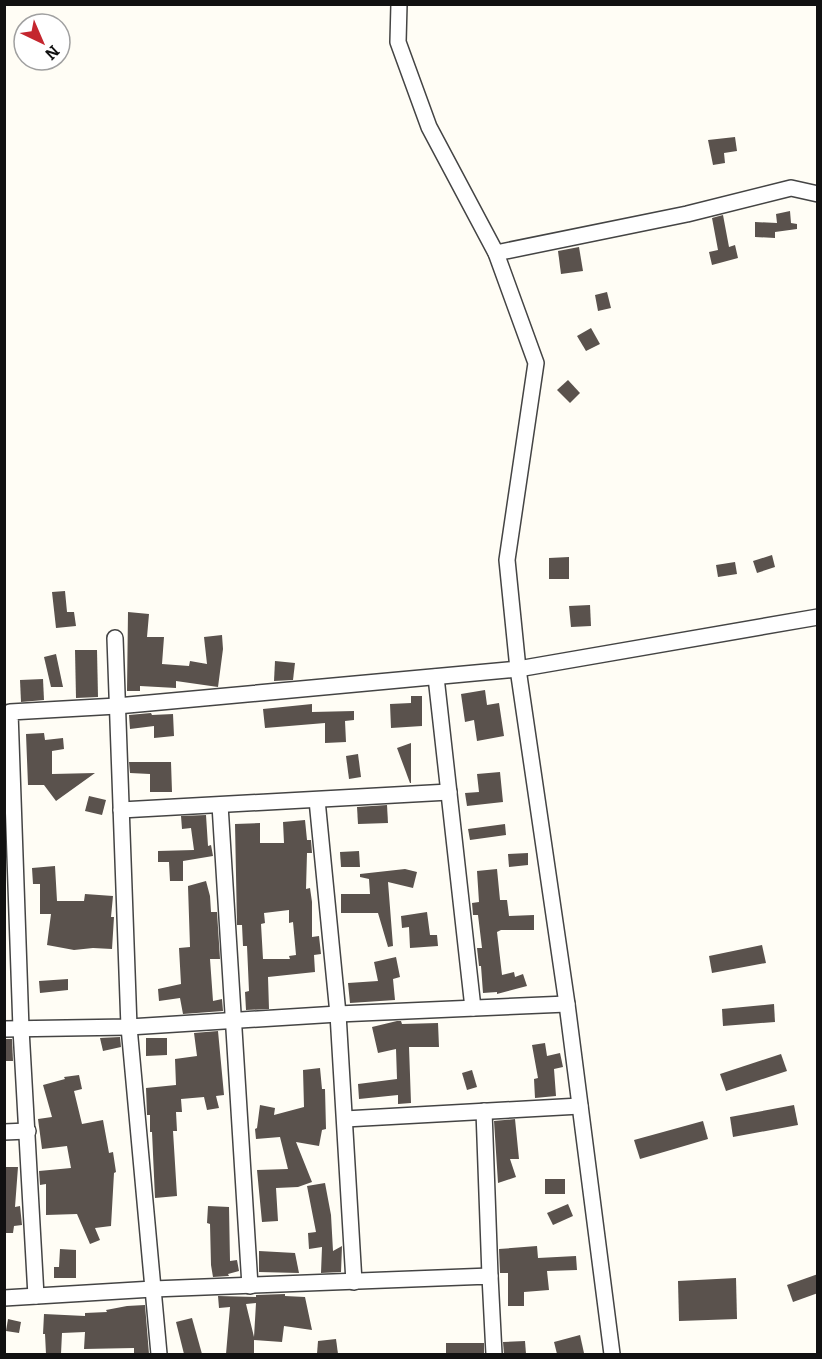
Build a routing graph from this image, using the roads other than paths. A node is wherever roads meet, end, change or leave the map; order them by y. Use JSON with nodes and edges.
{"nodes":[{"id":1,"x":399,"y":4,"type":"edge"},
{"id":2,"x":818,"y":194,"type":"edge"},
{"id":3,"x":496,"y":253,"type":"junction"},
{"id":4,"x":818,"y":617,"type":"edge"},
{"id":5,"x":115,"y":638,"type":"dead end"},
{"id":6,"x":518,"y":669,"type":"junction"},
{"id":7,"x":436,"y":677,"type":"junction"},
{"id":8,"x":117,"y":706,"type":"junction"},
{"id":9,"x":449,"y":792,"type":"junction"},
{"id":10,"x":317,"y":800,"type":"junction"},
{"id":11,"x":220,"y":805,"type":"junction"},
{"id":12,"x":121,"y":810,"type":"junction"},
{"id":13,"x":567,"y":1004,"type":"junction"},
{"id":14,"x":473,"y":1008,"type":"junction"},
{"id":15,"x":338,"y":1014,"type":"junction"},
{"id":16,"x":232,"y":1020,"type":"junction"},
{"id":17,"x":129,"y":1027,"type":"junction"},
{"id":18,"x":4,"y":1029,"type":"edge"},
{"id":19,"x":21,"y":1029,"type":"junction"},
{"id":20,"x":580,"y":1106,"type":"junction"},
{"id":21,"x":484,"y":1111,"type":"junction"},
{"id":22,"x":345,"y":1119,"type":"junction"},
{"id":23,"x":28,"y":1131,"type":"junction"},
{"id":24,"x":4,"y":1132,"type":"edge"},
{"id":25,"x":490,"y":1276,"type":"junction"},
{"id":26,"x":354,"y":1282,"type":"junction"},
{"id":27,"x":250,"y":1286,"type":"junction"},
{"id":28,"x":153,"y":1289,"type":"junction"},
{"id":29,"x":36,"y":1296,"type":"junction"},
{"id":30,"x":4,"y":1298,"type":"edge"},
{"id":31,"x":159,"y":1354,"type":"edge"},
{"id":32,"x":494,"y":1354,"type":"edge"},
{"id":33,"x":612,"y":1354,"type":"edge"}],
"edges":[{"from":1,"to":3,"type":"street"},
{"from":2,"to":3,"type":"street"},
{"from":3,"to":6,"type":"street"},
{"from":4,"to":6,"type":"street"},
{"from":5,"to":8,"type":"street"},
{"from":6,"to":7,"type":"street"},
{"from":6,"to":13,"type":"street"},
{"from":7,"to":8,"type":"street"},
{"from":7,"to":9,"type":"street"},
{"from":8,"to":12,"type":"street"},
{"from":8,"to":19,"type":"street"},
{"from":9,"to":10,"type":"street"},
{"from":9,"to":14,"type":"street"},
{"from":10,"to":11,"type":"street"},
{"from":10,"to":15,"type":"street"},
{"from":11,"to":12,"type":"street"},
{"from":11,"to":16,"type":"street"},
{"from":12,"to":17,"type":"street"},
{"from":13,"to":14,"type":"street"},
{"from":13,"to":20,"type":"street"},
{"from":14,"to":15,"type":"street"},
{"from":15,"to":16,"type":"street"},
{"from":15,"to":22,"type":"street"},
{"from":16,"to":17,"type":"street"},
{"from":16,"to":27,"type":"street"},
{"from":17,"to":19,"type":"street"},
{"from":17,"to":28,"type":"street"},
{"from":18,"to":19,"type":"street"},
{"from":19,"to":23,"type":"street"},
{"from":20,"to":21,"type":"street"},
{"from":20,"to":33,"type":"street"},
{"from":21,"to":22,"type":"street"},
{"from":21,"to":25,"type":"street"},
{"from":22,"to":26,"type":"street"},
{"from":23,"to":24,"type":"street"},
{"from":23,"to":29,"type":"street"},
{"from":25,"to":26,"type":"street"},
{"from":25,"to":32,"type":"street"},
{"from":26,"to":27,"type":"street"},
{"from":27,"to":28,"type":"street"},
{"from":28,"to":29,"type":"street"},
{"from":28,"to":31,"type":"street"},
{"from":29,"to":30,"type":"street"}]}
